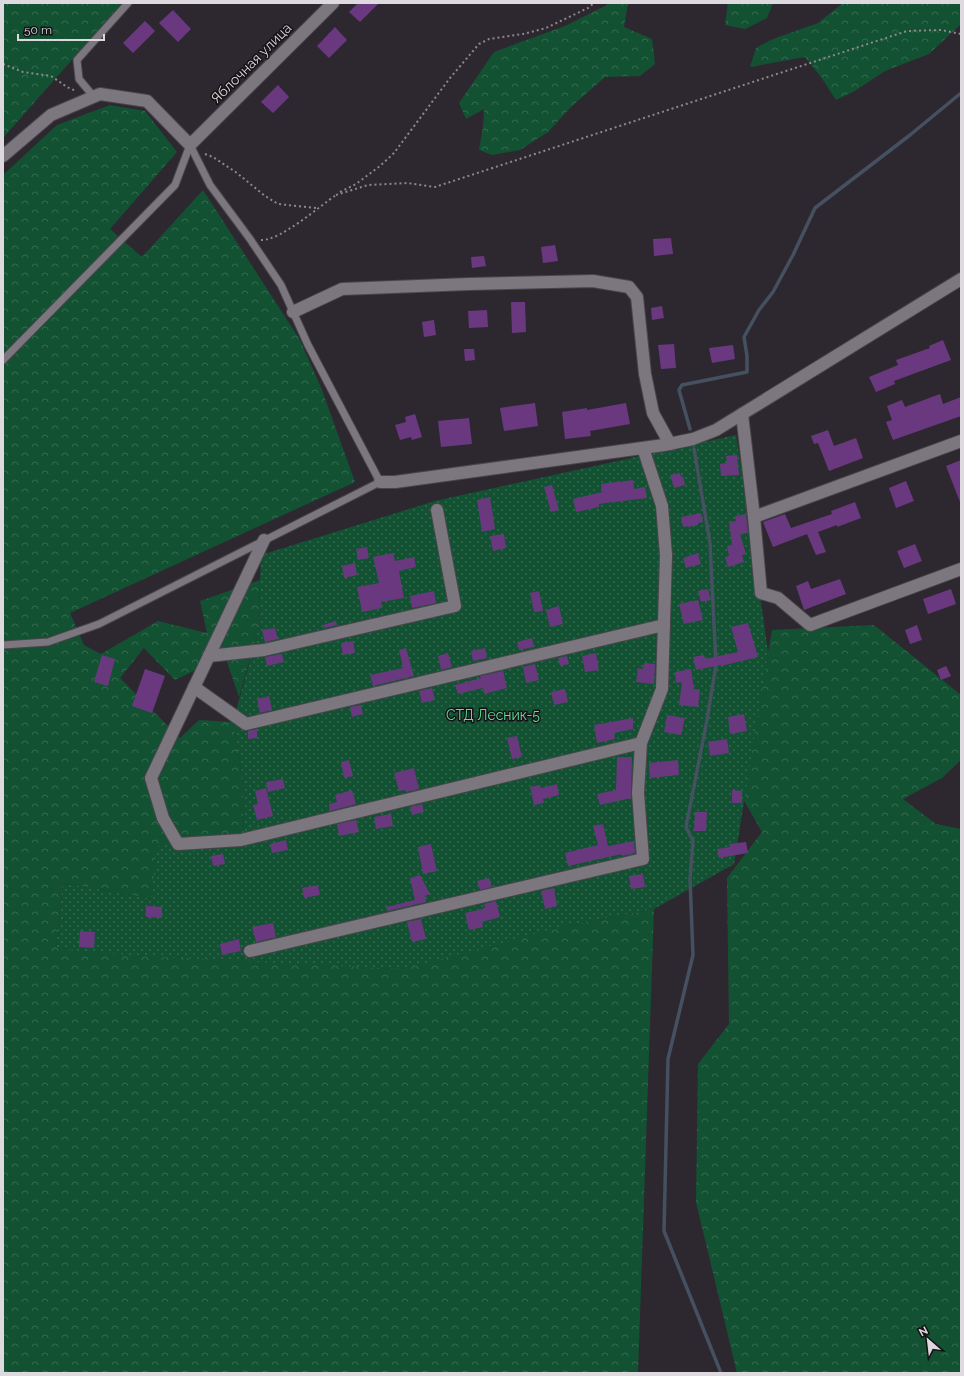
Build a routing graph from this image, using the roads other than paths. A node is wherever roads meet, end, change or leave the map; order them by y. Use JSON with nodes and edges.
{"nodes":[{"id":1,"x":128,"y":3,"type":"edge"},
{"id":2,"x":333,"y":3,"type":"edge"},
{"id":3,"x":94,"y":97,"type":"junction"},
{"id":4,"x":191,"y":148,"type":"junction"},
{"id":5,"x":3,"y":156,"type":"edge"},
{"id":6,"x":961,"y":279,"type":"edge"},
{"id":7,"x":293,"y":312,"type":"junction"},
{"id":8,"x":3,"y":360,"type":"edge"},
{"id":9,"x":742,"y":414,"type":"junction"},
{"id":10,"x":961,"y":441,"type":"edge"},
{"id":11,"x":670,"y":444,"type":"junction"},
{"id":12,"x":644,"y":448,"type":"junction"},
{"id":13,"x":380,"y":482,"type":"junction"},
{"id":14,"x":437,"y":510,"type":"dead end"},
{"id":15,"x":754,"y":517,"type":"junction"},
{"id":16,"x":264,"y":540,"type":"junction"},
{"id":17,"x":961,"y":569,"type":"edge"},
{"id":18,"x":664,"y":625,"type":"junction"},
{"id":19,"x":3,"y":645,"type":"edge"},
{"id":20,"x":209,"y":656,"type":"junction"},
{"id":21,"x":194,"y":687,"type":"junction"},
{"id":22,"x":641,"y":743,"type":"junction"},
{"id":23,"x":250,"y":951,"type":"dead end"}],
"edges":[{"from":1,"to":3,"type":"lane"},
{"from":2,"to":4,"type":"street","name":"Яблочная улица"},
{"from":3,"to":4,"type":"street"},
{"from":3,"to":5,"type":"street"},
{"from":4,"to":7,"type":"lane"},
{"from":4,"to":8,"type":"lane"},
{"from":6,"to":9,"type":"street"},
{"from":7,"to":11,"type":"street"},
{"from":7,"to":13,"type":"lane"},
{"from":9,"to":11,"type":"street"},
{"from":9,"to":15,"type":"street"},
{"from":10,"to":15,"type":"street"},
{"from":11,"to":12,"type":"street"},
{"from":12,"to":13,"type":"street"},
{"from":12,"to":18,"type":"street"},
{"from":13,"to":16,"type":"lane"},
{"from":14,"to":20,"type":"street"},
{"from":15,"to":17,"type":"street"},
{"from":16,"to":19,"type":"lane"},
{"from":16,"to":20,"type":"street"},
{"from":18,"to":21,"type":"street"},
{"from":18,"to":22,"type":"street"},
{"from":20,"to":21,"type":"street"},
{"from":21,"to":22,"type":"street"},
{"from":22,"to":23,"type":"street"}]}
